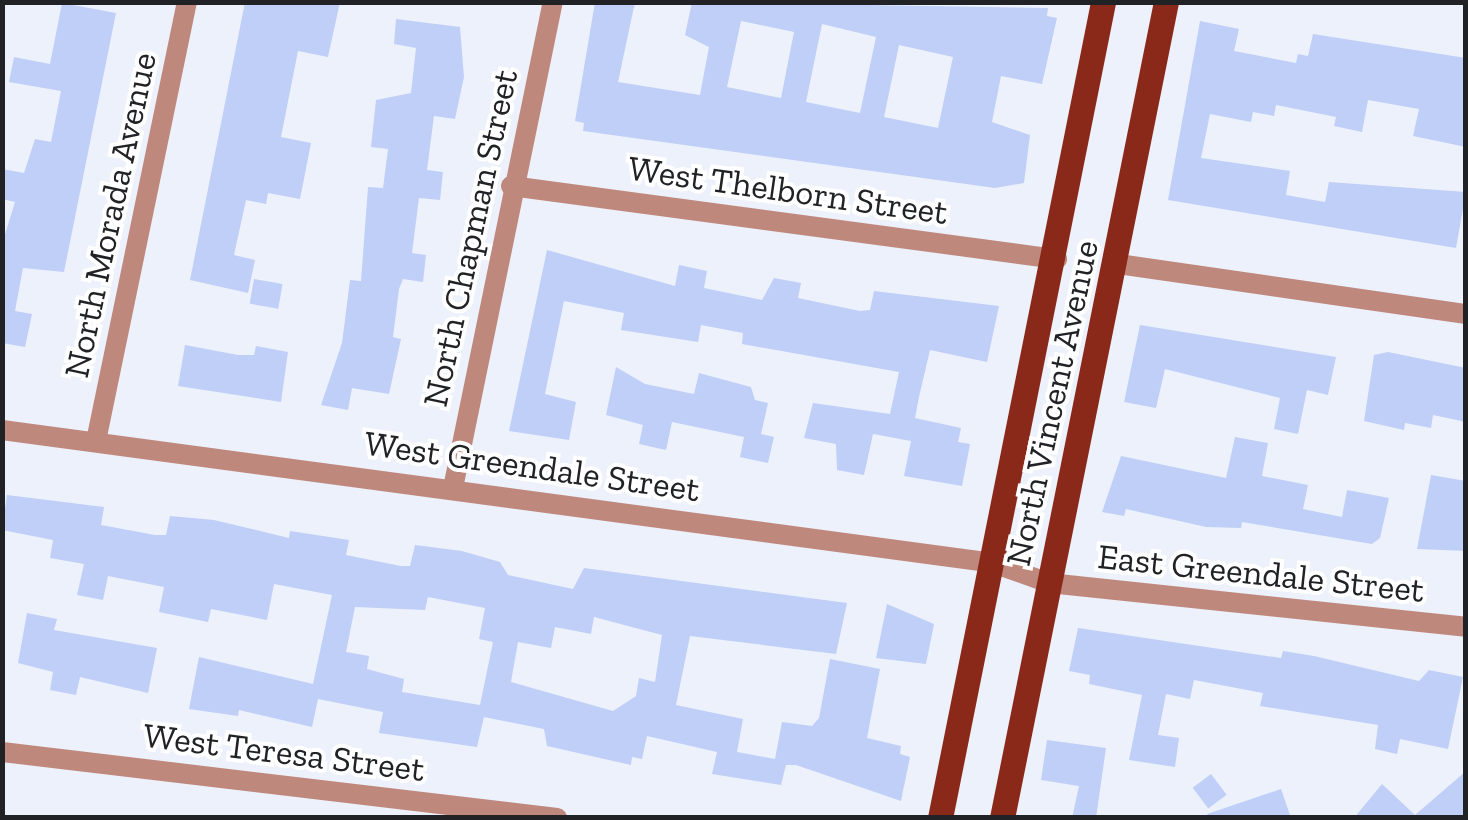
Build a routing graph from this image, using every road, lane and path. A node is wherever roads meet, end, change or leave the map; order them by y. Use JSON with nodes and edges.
{"nodes":[{"id":1,"x":188,"y":2,"type":"edge"},
{"id":2,"x":552,"y":2,"type":"edge"},
{"id":3,"x":1103,"y":2,"type":"edge"},
{"id":4,"x":1166,"y":2,"type":"edge"},
{"id":5,"x":511,"y":186,"type":"junction"},
{"id":6,"x":1057,"y":259,"type":"junction"},
{"id":7,"x":1118,"y":264,"type":"junction"},
{"id":8,"x":1466,"y":314,"type":"edge"},
{"id":9,"x":2,"y":430,"type":"edge"},
{"id":10,"x":96,"y":442,"type":"junction"},
{"id":11,"x":453,"y":488,"type":"junction"},
{"id":12,"x":992,"y":563,"type":"junction"},
{"id":13,"x":1049,"y":583,"type":"junction"},
{"id":14,"x":1466,"y":627,"type":"edge"},
{"id":15,"x":2,"y":752,"type":"edge"},
{"id":16,"x":557,"y":818,"type":"edge"},
{"id":17,"x":940,"y":818,"type":"edge"},
{"id":18,"x":1002,"y":818,"type":"edge"}],
"edges":[{"from":1,"to":10,"type":"street","name":"North Morada Avenue"},
{"from":2,"to":5,"type":"street","name":"North Chapman Street"},
{"from":3,"to":6,"type":"main road","name":"North Vincent Avenue"},
{"from":4,"to":7,"type":"main road","name":"North Vincent Avenue"},
{"from":5,"to":6,"type":"street","name":"West Thelborn Street"},
{"from":5,"to":11,"type":"street","name":"North Chapman Street"},
{"from":6,"to":12,"type":"main road","name":"North Vincent Avenue"},
{"from":7,"to":8,"type":"street"},
{"from":7,"to":13,"type":"main road","name":"North Vincent Avenue"},
{"from":9,"to":10,"type":"street","name":"West Greendale Street"},
{"from":10,"to":11,"type":"street","name":"West Greendale Street"},
{"from":11,"to":12,"type":"street","name":"West Greendale Street"},
{"from":12,"to":13,"type":"street","name":"West Greendale Street"},
{"from":12,"to":17,"type":"main road","name":"North Vincent Avenue"},
{"from":13,"to":14,"type":"street","name":"East Greendale Street"},
{"from":13,"to":18,"type":"main road","name":"North Vincent Avenue"},
{"from":15,"to":16,"type":"street","name":"West Teresa Street"}]}
